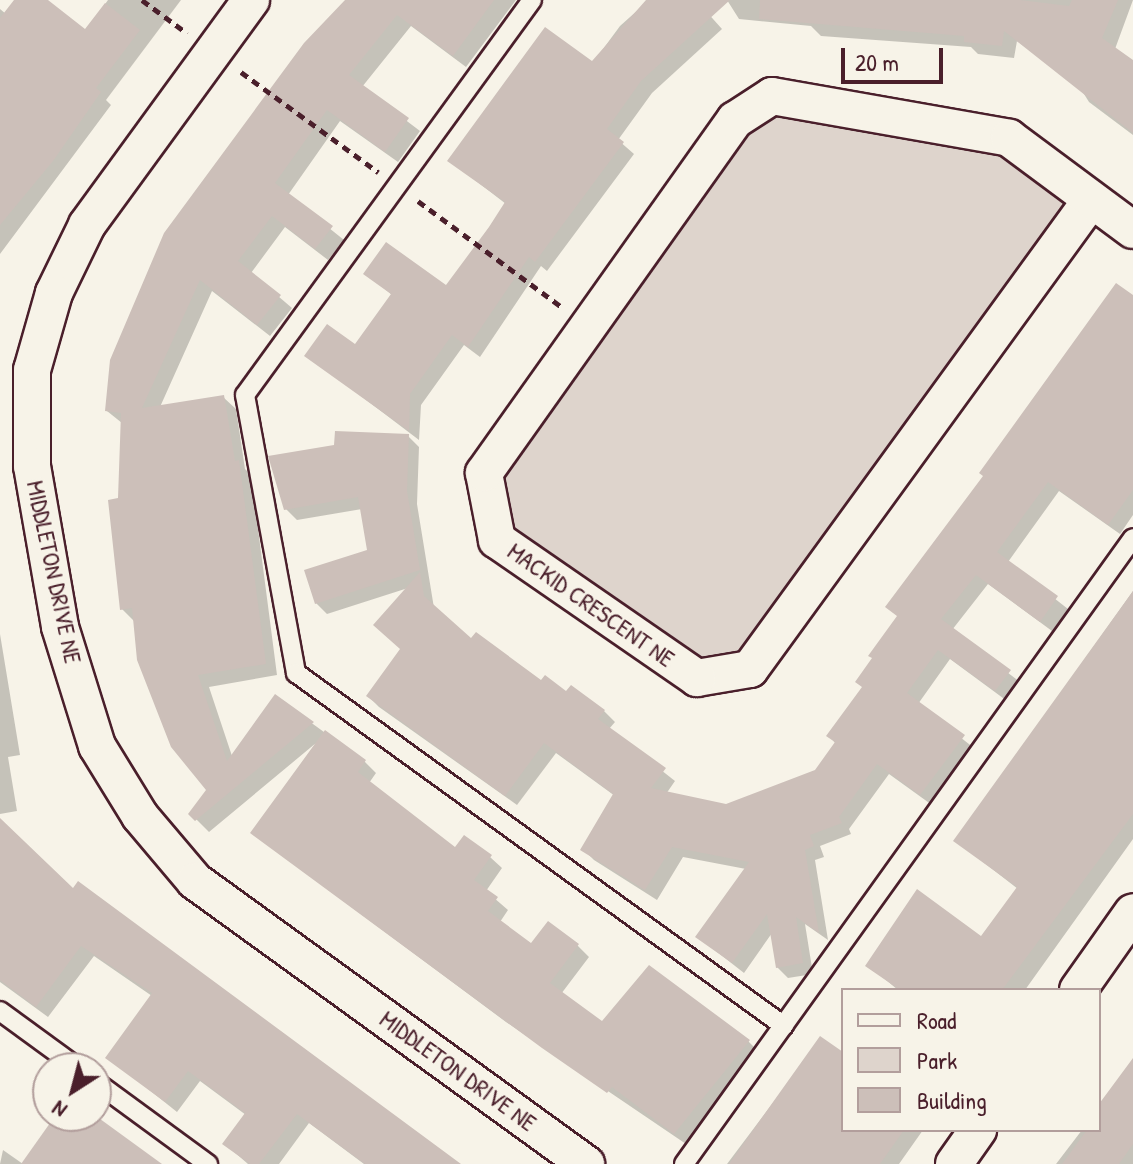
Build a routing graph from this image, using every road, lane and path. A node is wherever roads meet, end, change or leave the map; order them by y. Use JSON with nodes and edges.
{"nodes":[{"id":1,"x":142,"y":0,"type":"edge"},
{"id":2,"x":251,"y":0,"type":"edge"},
{"id":3,"x":532,"y":0,"type":"edge"},
{"id":4,"x":214,"y":52,"type":"junction"},
{"id":5,"x":395,"y":184,"type":"junction"},
{"id":6,"x":1091,"y":200,"type":"junction"},
{"id":7,"x":1133,"y":230,"type":"edge"},
{"id":8,"x":588,"y":326,"type":"junction"},
{"id":9,"x":1133,"y":538,"type":"edge"},
{"id":10,"x":1133,"y":912,"type":"edge"},
{"id":11,"x":1079,"y":988,"type":"edge"},
{"id":12,"x":0,"y":1011,"type":"edge"},
{"id":13,"x":784,"y":1026,"type":"junction"},
{"id":14,"x":56,"y":1052,"type":"edge"},
{"id":15,"x":112,"y":1094,"type":"edge"},
{"id":16,"x":977,"y":1132,"type":"edge"},
{"id":17,"x":208,"y":1164,"type":"edge"},
{"id":18,"x":586,"y":1164,"type":"edge"},
{"id":19,"x":684,"y":1164,"type":"edge"},
{"id":20,"x":954,"y":1164,"type":"edge"}],
"edges":[{"from":1,"to":4,"type":"path"},
{"from":2,"to":4,"type":"street","name":"MIDDLETON DRIVE NE"},
{"from":3,"to":5,"type":"lane"},
{"from":4,"to":5,"type":"path"},
{"from":4,"to":18,"type":"street","name":"MIDDLETON DRIVE NE"},
{"from":5,"to":8,"type":"path"},
{"from":5,"to":13,"type":"lane"},
{"from":6,"to":7,"type":"street","name":"MACKID CRESCENT NE"},
{"from":6,"to":8,"type":"street","name":"MACKID CRESCENT NE"},
{"from":6,"to":8,"type":"street","name":"MACKID CRESCENT NE"},
{"from":9,"to":13,"type":"lane"},
{"from":10,"to":11,"type":"street"},
{"from":12,"to":14,"type":"lane"},
{"from":13,"to":19,"type":"lane"},
{"from":15,"to":17,"type":"lane"},
{"from":16,"to":20,"type":"street"}]}
